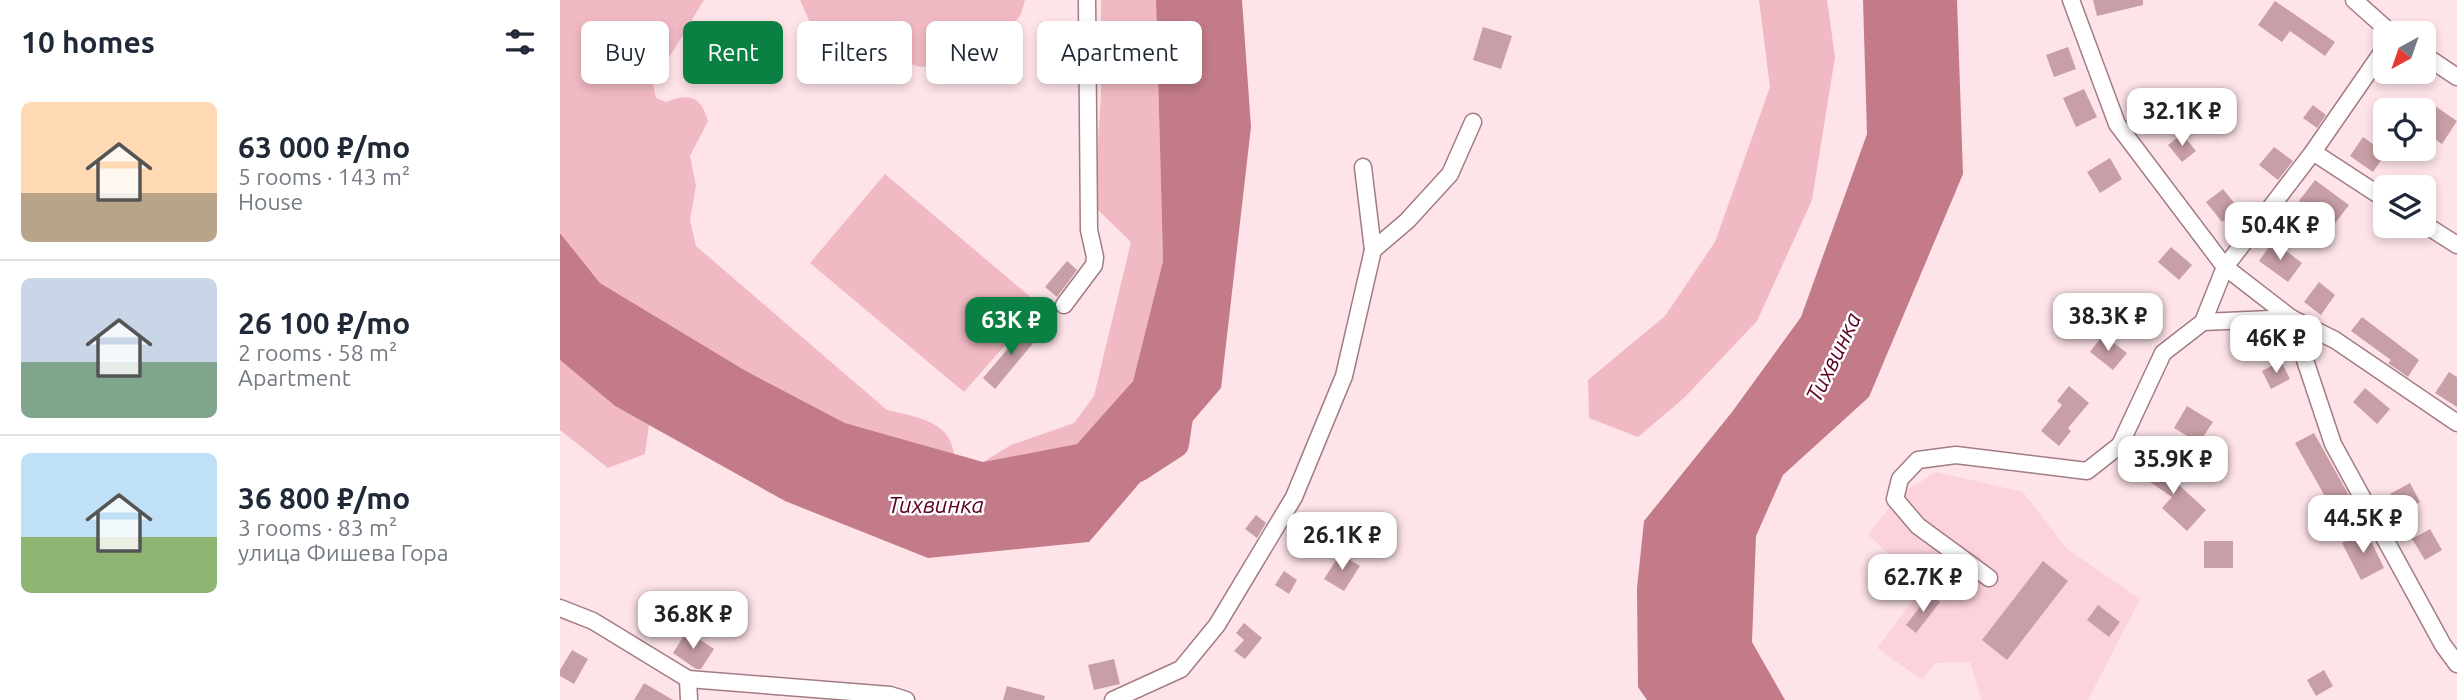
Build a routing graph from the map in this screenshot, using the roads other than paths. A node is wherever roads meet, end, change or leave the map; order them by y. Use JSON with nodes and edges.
{"nodes":[{"id":1,"x":1087,"y":0,"type":"edge"},
{"id":2,"x":2071,"y":0,"type":"edge"},
{"id":3,"x":2354,"y":0,"type":"edge"},
{"id":4,"x":2371,"y":6,"type":"edge"},
{"id":5,"x":2382,"y":21,"type":"edge"},
{"id":6,"x":2436,"y":63,"type":"edge"},
{"id":7,"x":2373,"y":65,"type":"edge"},
{"id":8,"x":2457,"y":77,"type":"edge"},
{"id":9,"x":1473,"y":122,"type":"dead end"},
{"id":10,"x":2312,"y":152,"type":"junction"},
{"id":11,"x":1363,"y":167,"type":"dead end"},
{"id":12,"x":2373,"y":191,"type":"edge"},
{"id":13,"x":2436,"y":232,"type":"edge"},
{"id":14,"x":2457,"y":245,"type":"edge"},
{"id":15,"x":1373,"y":250,"type":"junction"},
{"id":16,"x":2225,"y":267,"type":"junction"},
{"id":17,"x":1065,"y":305,"type":"dead end"},
{"id":18,"x":2291,"y":318,"type":"junction"},
{"id":19,"x":2203,"y":322,"type":"junction"},
{"id":20,"x":2457,"y":423,"type":"edge"},
{"id":21,"x":1989,"y":578,"type":"dead end"},
{"id":22,"x":560,"y":608,"type":"edge"},
{"id":23,"x":2457,"y":664,"type":"edge"},
{"id":24,"x":688,"y":679,"type":"junction"},
{"id":25,"x":689,"y":700,"type":"edge"},
{"id":26,"x":906,"y":700,"type":"edge"},
{"id":27,"x":1113,"y":700,"type":"edge"}],
"edges":[{"from":1,"to":17,"type":"street"},
{"from":2,"to":16,"type":"street"},
{"from":3,"to":4,"type":"street"},
{"from":4,"to":5,"type":"street"},
{"from":6,"to":8,"type":"street"},
{"from":7,"to":10,"type":"street"},
{"from":9,"to":15,"type":"street"},
{"from":10,"to":12,"type":"street"},
{"from":10,"to":16,"type":"street"},
{"from":11,"to":15,"type":"street"},
{"from":13,"to":14,"type":"street"},
{"from":15,"to":27,"type":"street"},
{"from":16,"to":18,"type":"street"},
{"from":16,"to":19,"type":"street"},
{"from":18,"to":19,"type":"street"},
{"from":18,"to":20,"type":"street"},
{"from":18,"to":23,"type":"street"},
{"from":19,"to":21,"type":"street"},
{"from":22,"to":24,"type":"street"},
{"from":24,"to":25,"type":"street"},
{"from":24,"to":26,"type":"street"}]}
